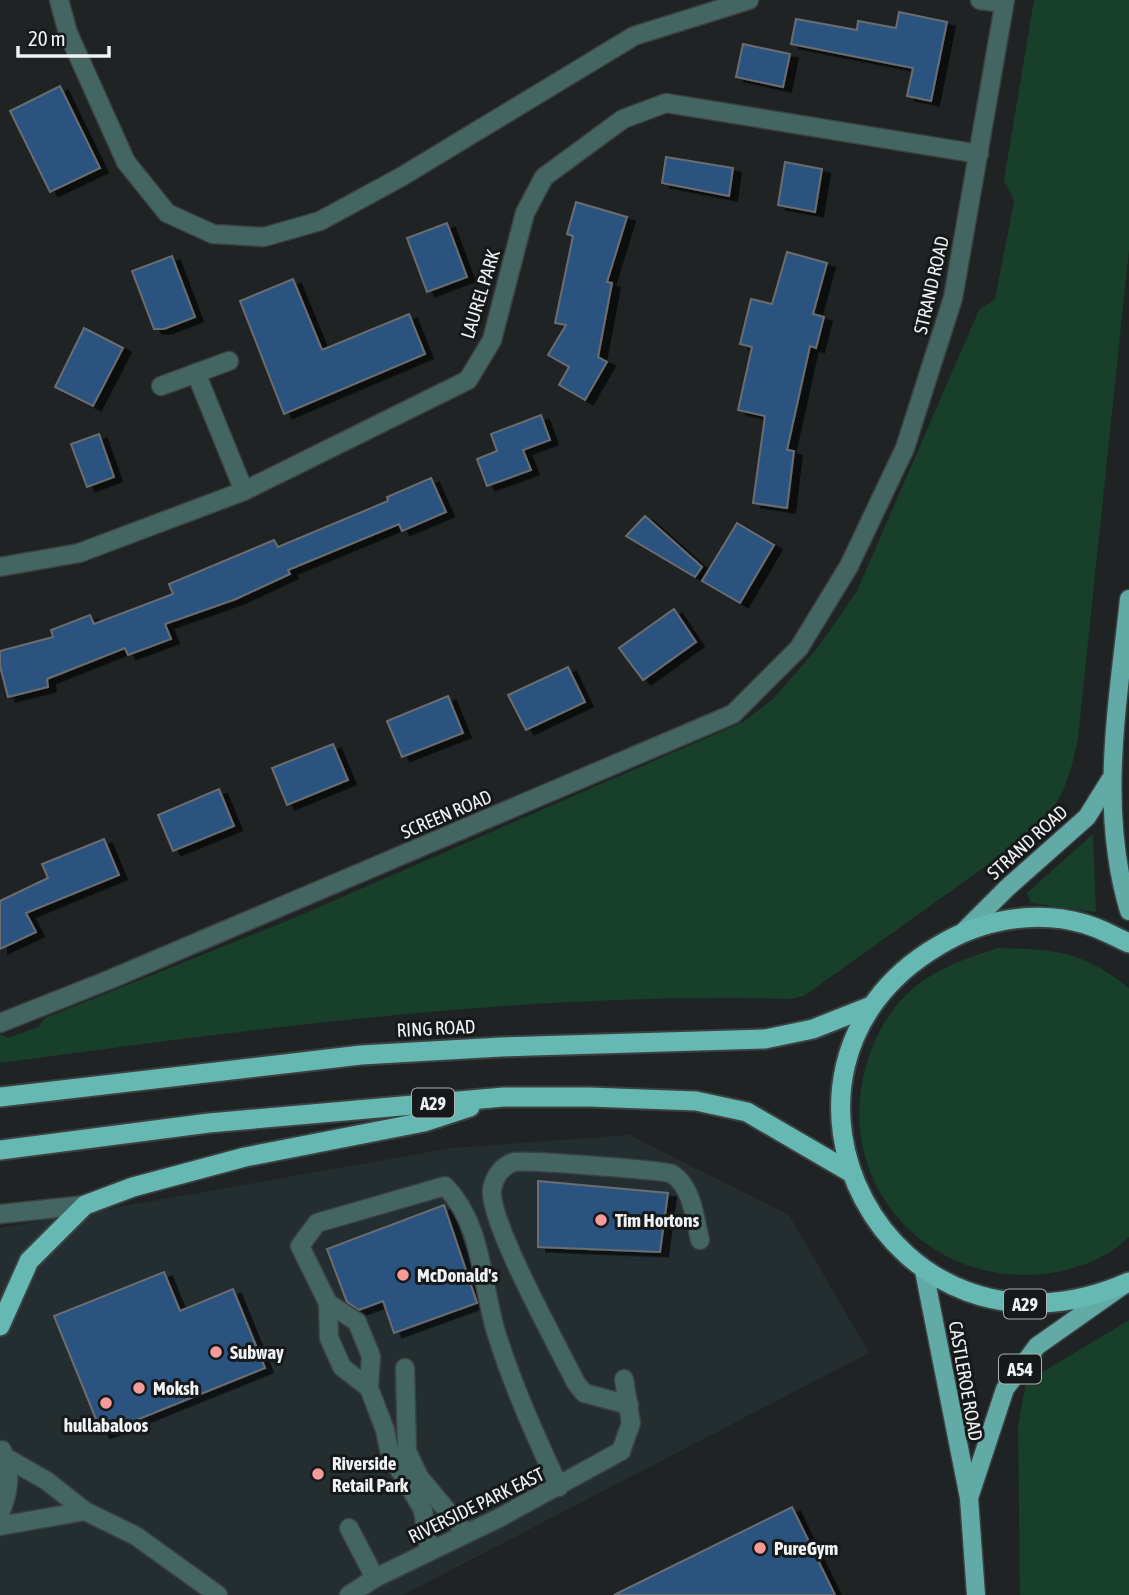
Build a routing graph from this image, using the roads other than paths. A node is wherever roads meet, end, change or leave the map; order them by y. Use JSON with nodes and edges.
{"nodes":[{"id":1,"x":59,"y":0,"type":"edge"},
{"id":2,"x":749,"y":0,"type":"edge"},
{"id":3,"x":980,"y":0,"type":"edge"},
{"id":4,"x":1004,"y":2,"type":"edge"},
{"id":5,"x":979,"y":154,"type":"junction"},
{"id":6,"x":229,"y":360,"type":"dead end"},
{"id":7,"x":196,"y":373,"type":"junction"},
{"id":8,"x":161,"y":386,"type":"dead end"},
{"id":9,"x":244,"y":491,"type":"junction"},
{"id":10,"x":849,"y":566,"type":"joint"},
{"id":11,"x":0,"y":567,"type":"edge"},
{"id":12,"x":1129,"y":599,"type":"edge"},
{"id":13,"x":1110,"y":780,"type":"junction"},
{"id":14,"x":1129,"y":911,"type":"edge"},
{"id":15,"x":965,"y":930,"type":"junction"},
{"id":16,"x":1129,"y":943,"type":"edge"},
{"id":17,"x":871,"y":1006,"type":"junction"},
{"id":18,"x":0,"y":1023,"type":"edge"},
{"id":19,"x":0,"y":1097,"type":"edge"},
{"id":20,"x":504,"y":1097,"type":"junction"},
{"id":21,"x":0,"y":1150,"type":"edge"},
{"id":22,"x":850,"y":1172,"type":"junction"},
{"id":23,"x":85,"y":1205,"type":"junction"},
{"id":24,"x":0,"y":1214,"type":"edge"},
{"id":25,"x":700,"y":1240,"type":"dead end"},
{"id":26,"x":924,"y":1271,"type":"junction"},
{"id":27,"x":1129,"y":1282,"type":"edge"},
{"id":28,"x":328,"y":1303,"type":"junction"},
{"id":29,"x":0,"y":1326,"type":"edge"},
{"id":30,"x":405,"y":1368,"type":"dead end"},
{"id":31,"x":624,"y":1379,"type":"dead end"},
{"id":32,"x":369,"y":1388,"type":"junction"},
{"id":33,"x":629,"y":1405,"type":"junction"},
{"id":34,"x":2,"y":1452,"type":"edge"},
{"id":35,"x":559,"y":1487,"type":"junction"},
{"id":36,"x":969,"y":1498,"type":"junction"},
{"id":37,"x":85,"y":1511,"type":"junction"},
{"id":38,"x":0,"y":1513,"type":"edge"},
{"id":39,"x":0,"y":1526,"type":"edge"},
{"id":40,"x":349,"y":1528,"type":"dead end"},
{"id":41,"x":466,"y":1533,"type":"junction"},
{"id":42,"x":429,"y":1551,"type":"junction"},
{"id":43,"x":375,"y":1578,"type":"junction"},
{"id":44,"x":218,"y":1595,"type":"edge"},
{"id":45,"x":349,"y":1595,"type":"edge"},
{"id":46,"x":976,"y":1595,"type":"edge"}],
"edges":[{"from":1,"to":2,"type":"street"},
{"from":3,"to":4,"type":"street"},
{"from":4,"to":5,"type":"street","name":"STRAND ROAD"},
{"from":5,"to":9,"type":"street","name":"LAUREL PARK"},
{"from":5,"to":10,"type":"street","name":"STRAND ROAD"},
{"from":6,"to":7,"type":"street"},
{"from":7,"to":8,"type":"street"},
{"from":7,"to":9,"type":"street"},
{"from":9,"to":11,"type":"street","name":"LAUREL PARK"},
{"from":10,"to":18,"type":"street","name":"SCREEN ROAD"},
{"from":12,"to":13,"type":"main road","name":"STRAND ROAD","number":"A29"},
{"from":13,"to":14,"type":"main road","name":"STRAND ROAD","number":"A29"},
{"from":13,"to":15,"type":"main road","name":"STRAND ROAD","number":"A29"},
{"from":15,"to":16,"type":"highway","number":"A29"},
{"from":15,"to":17,"type":"highway","number":"A29"},
{"from":17,"to":19,"type":"highway","name":"RING ROAD","number":"A29"},
{"from":17,"to":22,"type":"highway","number":"A29"},
{"from":20,"to":21,"type":"highway","number":"A29"},
{"from":20,"to":22,"type":"highway","number":"A29"},
{"from":20,"to":23,"type":"highway"},
{"from":22,"to":26,"type":"highway","number":"A29"},
{"from":23,"to":24,"type":"street"},
{"from":23,"to":29,"type":"highway"},
{"from":25,"to":33,"type":"street"},
{"from":26,"to":27,"type":"highway","number":"A29"},
{"from":26,"to":36,"type":"main road","name":"CASTLEROE ROAD","number":"A54"},
{"from":27,"to":36,"type":"main road","name":"CASTLEROE ROAD","number":"A54"},
{"from":28,"to":32,"type":"street"},
{"from":28,"to":32,"type":"street"},
{"from":28,"to":35,"type":"street"},
{"from":30,"to":41,"type":"street"},
{"from":31,"to":33,"type":"street"},
{"from":32,"to":42,"type":"street"},
{"from":33,"to":35,"type":"street","name":"RIVERSIDE PARK EAST"},
{"from":34,"to":37,"type":"street"},
{"from":34,"to":38,"type":"street"},
{"from":35,"to":41,"type":"street","name":"RIVERSIDE PARK EAST"},
{"from":36,"to":46,"type":"main road","name":"CASTLEROE ROAD","number":"A54"},
{"from":37,"to":39,"type":"street"},
{"from":37,"to":44,"type":"street"},
{"from":40,"to":43,"type":"street"},
{"from":41,"to":42,"type":"street","name":"RIVERSIDE PARK EAST"},
{"from":42,"to":43,"type":"street","name":"RIVERSIDE PARK EAST"},
{"from":43,"to":45,"type":"street","name":"RIVERSIDE PARK EAST"}]}
